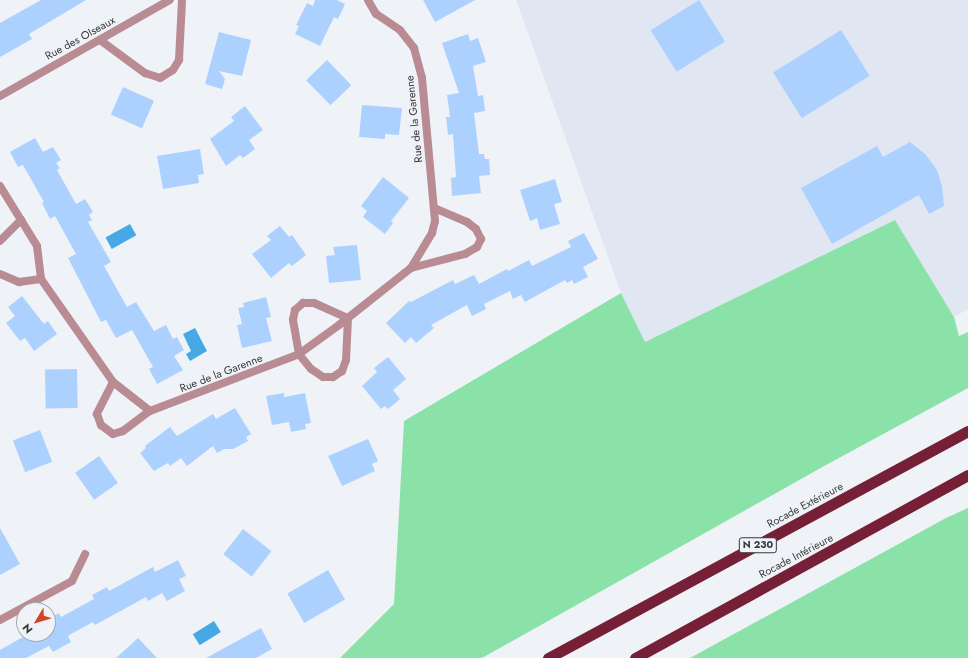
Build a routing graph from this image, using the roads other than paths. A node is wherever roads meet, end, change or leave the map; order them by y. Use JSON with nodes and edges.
{"nodes":[{"id":1,"x":170,"y":0,"type":"edge"},
{"id":2,"x":182,"y":0,"type":"edge"},
{"id":3,"x":368,"y":0,"type":"edge"},
{"id":4,"x":100,"y":40,"type":"junction"},
{"id":5,"x":0,"y":96,"type":"edge"},
{"id":6,"x":0,"y":186,"type":"edge"},
{"id":7,"x":434,"y":208,"type":"junction"},
{"id":8,"x":21,"y":220,"type":"junction"},
{"id":9,"x":0,"y":241,"type":"edge"},
{"id":10,"x":411,"y":268,"type":"junction"},
{"id":11,"x":0,"y":274,"type":"edge"},
{"id":12,"x":41,"y":279,"type":"junction"},
{"id":13,"x":348,"y":318,"type":"junction"},
{"id":14,"x":299,"y":354,"type":"junction"},
{"id":15,"x":113,"y":382,"type":"junction"},
{"id":16,"x":150,"y":411,"type":"junction"},
{"id":17,"x":968,"y":432,"type":"edge"},
{"id":18,"x":968,"y":475,"type":"edge"},
{"id":19,"x":85,"y":554,"type":"dead end"},
{"id":20,"x":0,"y":620,"type":"edge"},
{"id":21,"x":548,"y":658,"type":"edge"},
{"id":22,"x":635,"y":658,"type":"edge"}],
"edges":[{"from":1,"to":4,"type":"street","name":"Rue des OIseaux"},
{"from":2,"to":4,"type":"street"},
{"from":3,"to":7,"type":"street","name":"Rue de la Garenne"},
{"from":4,"to":5,"type":"street","name":"Rue des OIseaux"},
{"from":6,"to":8,"type":"street"},
{"from":7,"to":10,"type":"street","name":"Rue de la Garenne"},
{"from":7,"to":10,"type":"street","name":"Rue de la Garenne"},
{"from":8,"to":9,"type":"street"},
{"from":8,"to":12,"type":"street"},
{"from":10,"to":13,"type":"street","name":"Rue de la Garenne"},
{"from":11,"to":12,"type":"street"},
{"from":12,"to":15,"type":"street"},
{"from":13,"to":14,"type":"street","name":"Rue de la Garenne"},
{"from":13,"to":14,"type":"street"},
{"from":13,"to":14,"type":"street"},
{"from":14,"to":16,"type":"street","name":"Rue de la Garenne"},
{"from":15,"to":16,"type":"street"},
{"from":15,"to":16,"type":"street","name":"Rue de la Garenne"},
{"from":17,"to":21,"type":"highway","name":"Rocade Extérieure","number":"N 230"},
{"from":18,"to":22,"type":"highway","name":"Rocade Intérieure"},
{"from":19,"to":20,"type":"street"}]}
